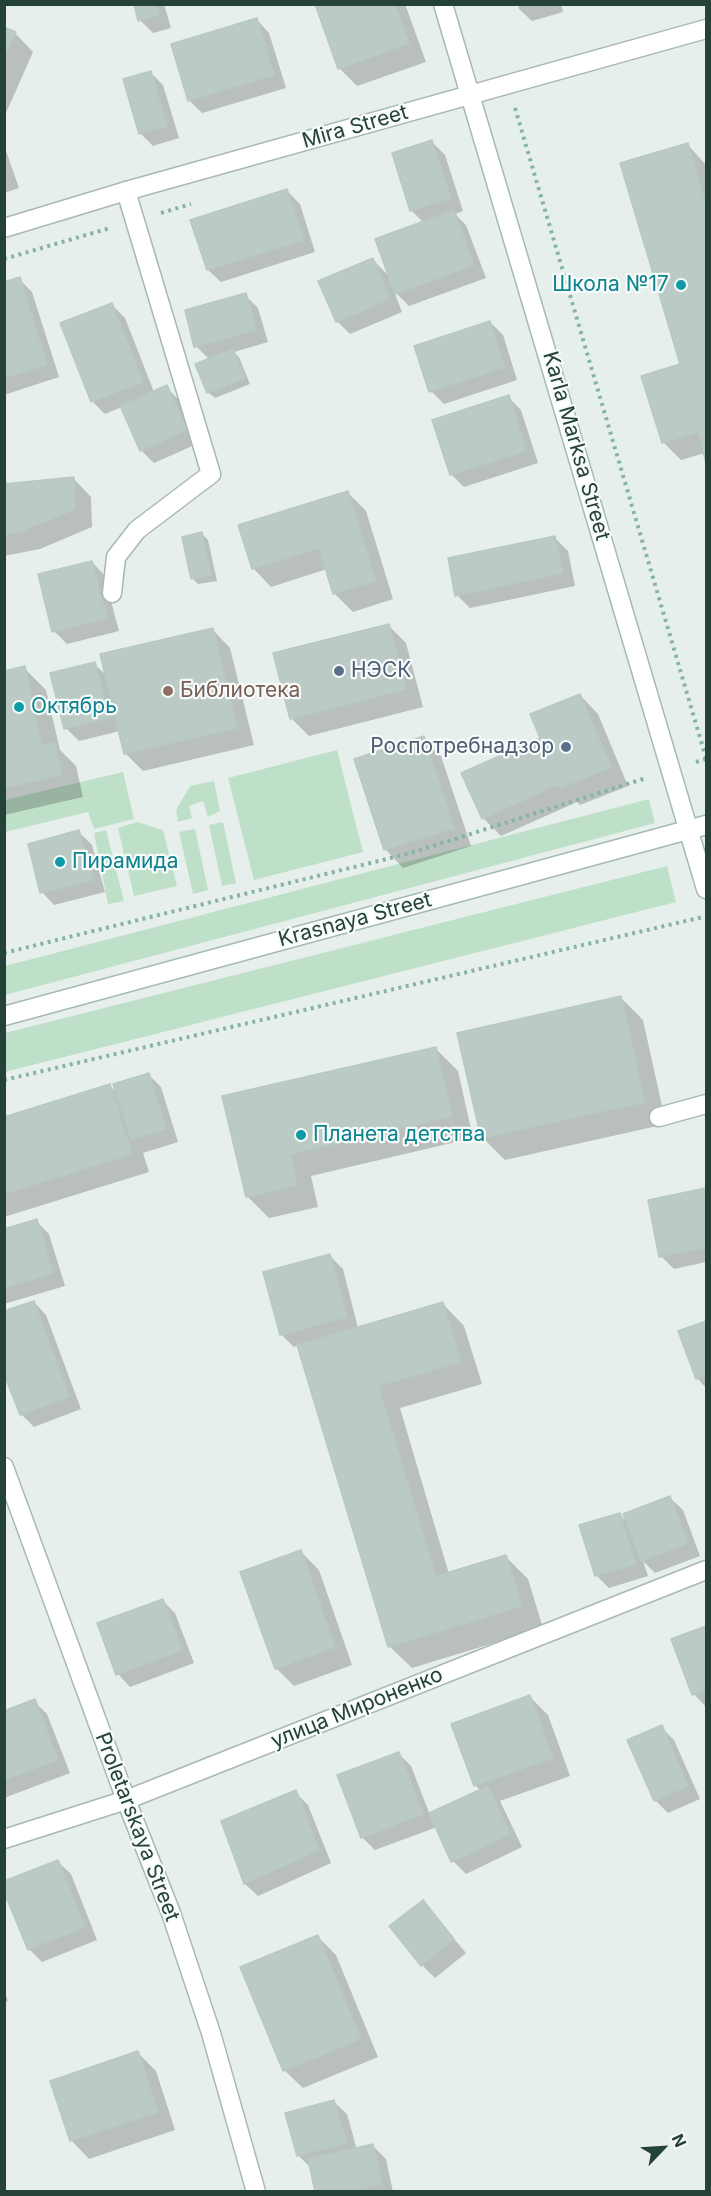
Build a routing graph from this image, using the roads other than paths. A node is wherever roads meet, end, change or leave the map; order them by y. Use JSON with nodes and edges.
{"nodes":[{"id":1,"x":443,"y":4,"type":"edge"},
{"id":2,"x":706,"y":29,"type":"edge"},
{"id":3,"x":471,"y":94,"type":"junction"},
{"id":4,"x":126,"y":191,"type":"junction"},
{"id":5,"x":4,"y":228,"type":"edge"},
{"id":6,"x":112,"y":593,"type":"dead end"},
{"id":7,"x":698,"y":827,"type":"edge"},
{"id":8,"x":706,"y":889,"type":"edge"},
{"id":9,"x":4,"y":1016,"type":"edge"},
{"id":10,"x":706,"y":1104,"type":"edge"},
{"id":11,"x":659,"y":1116,"type":"dead end"},
{"id":12,"x":4,"y":1467,"type":"edge"},
{"id":13,"x":706,"y":1570,"type":"edge"},
{"id":14,"x":126,"y":1800,"type":"junction"},
{"id":15,"x":4,"y":1839,"type":"edge"},
{"id":16,"x":256,"y":2192,"type":"edge"}],
"edges":[{"from":1,"to":3,"type":"street","name":"Karla Marksa Street"},
{"from":2,"to":3,"type":"street","name":"Mira Street"},
{"from":3,"to":4,"type":"street","name":"Mira Street"},
{"from":3,"to":7,"type":"street","name":"Karla Marksa Street"},
{"from":4,"to":5,"type":"street","name":"Mira Street"},
{"from":4,"to":6,"type":"street"},
{"from":7,"to":8,"type":"street","name":"Karla Marksa Street"},
{"from":7,"to":9,"type":"street","name":"Krasnaya Street"},
{"from":10,"to":11,"type":"street"},
{"from":12,"to":14,"type":"street","name":"Proletarskaya Street"},
{"from":13,"to":14,"type":"street","name":"улица Мироненко"},
{"from":14,"to":15,"type":"street","name":"улица Мироненко"},
{"from":14,"to":16,"type":"street","name":"Proletarskaya Street"}]}
